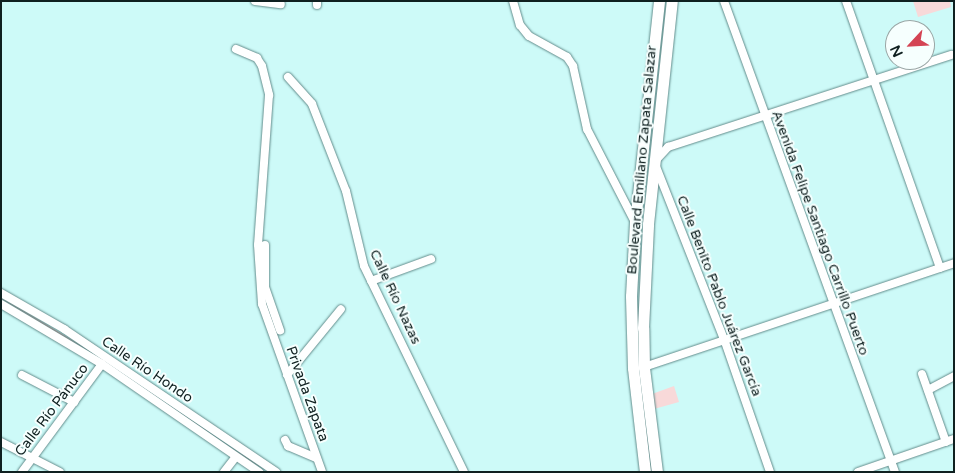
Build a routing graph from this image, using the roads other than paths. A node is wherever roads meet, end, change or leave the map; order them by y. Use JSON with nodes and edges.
{"nodes":[{"id":1,"x":255,"y":1,"type":"edge"},
{"id":2,"x":513,"y":1,"type":"edge"},
{"id":3,"x":659,"y":1,"type":"edge"},
{"id":4,"x":672,"y":1,"type":"edge"},
{"id":5,"x":724,"y":1,"type":"edge"},
{"id":6,"x":846,"y":1,"type":"edge"},
{"id":7,"x":280,"y":4,"type":"dead end"},
{"id":8,"x":236,"y":49,"type":"dead end"},
{"id":9,"x":951,"y":55,"type":"dead end"},
{"id":10,"x":288,"y":77,"type":"dead end"},
{"id":11,"x":873,"y":82,"type":"junction"},
{"id":12,"x":765,"y":116,"type":"junction"},
{"id":13,"x":645,"y":130,"type":"junction"},
{"id":14,"x":654,"y":167,"type":"junction"},
{"id":15,"x":642,"y":169,"type":"junction"},
{"id":16,"x":635,"y":222,"type":"junction"},
{"id":17,"x":265,"y":245,"type":"dead end"},
{"id":18,"x":431,"y":259,"type":"dead end"},
{"id":19,"x":954,"y":263,"type":"edge"},
{"id":20,"x":940,"y":268,"type":"junction"},
{"id":21,"x":371,"y":281,"type":"junction"},
{"id":22,"x":1,"y":293,"type":"edge"},
{"id":23,"x":831,"y":302,"type":"junction"},
{"id":24,"x":1,"y":304,"type":"edge"},
{"id":25,"x":341,"y":309,"type":"dead end"},
{"id":26,"x":275,"y":317,"type":"junction"},
{"id":27,"x":268,"y":325,"type":"junction"},
{"id":28,"x":280,"y":330,"type":"dead end"},
{"id":29,"x":724,"y":339,"type":"junction"},
{"id":30,"x":102,"y":364,"type":"junction"},
{"id":31,"x":644,"y":367,"type":"junction"},
{"id":32,"x":922,"y":374,"type":"dead end"},
{"id":33,"x":22,"y":375,"type":"dead end"},
{"id":34,"x":287,"y":375,"type":"junction"},
{"id":35,"x":954,"y":376,"type":"edge"},
{"id":36,"x":928,"y":390,"type":"junction"},
{"id":37,"x":74,"y":402,"type":"junction"},
{"id":38,"x":285,"y":440,"type":"dead end"},
{"id":39,"x":950,"y":440,"type":"edge"},
{"id":40,"x":1,"y":442,"type":"edge"},
{"id":41,"x":33,"y":458,"type":"junction"},
{"id":42,"x":236,"y":458,"type":"junction"},
{"id":43,"x":316,"y":458,"type":"junction"},
{"id":44,"x":891,"y":460,"type":"junction"},
{"id":45,"x":22,"y":472,"type":"edge"},
{"id":46,"x":60,"y":472,"type":"edge"},
{"id":47,"x":224,"y":472,"type":"edge"},
{"id":48,"x":259,"y":472,"type":"edge"},
{"id":49,"x":276,"y":472,"type":"edge"},
{"id":50,"x":322,"y":472,"type":"edge"},
{"id":51,"x":464,"y":472,"type":"edge"},
{"id":52,"x":644,"y":472,"type":"edge"},
{"id":53,"x":657,"y":472,"type":"edge"},
{"id":54,"x":770,"y":472,"type":"edge"},
{"id":55,"x":858,"y":472,"type":"edge"},
{"id":56,"x":895,"y":472,"type":"edge"}],
"edges":[{"from":1,"to":7,"type":"street"},
{"from":2,"to":16,"type":"street"},
{"from":3,"to":13,"type":"main road","name":"Boulevard Emiliano Zapata Salazar"},
{"from":4,"to":14,"type":"main road","name":"Boulevard Emiliano Zapata Salazar"},
{"from":5,"to":12,"type":"street","name":"Avenida Felipe Santiago Carrillo Puerto"},
{"from":6,"to":11,"type":"street"},
{"from":8,"to":27,"type":"street","name":"Privada Zapata"},
{"from":9,"to":11,"type":"street"},
{"from":10,"to":21,"type":"street","name":"Calle Río Nazas"},
{"from":11,"to":12,"type":"street"},
{"from":11,"to":20,"type":"street"},
{"from":12,"to":14,"type":"street"},
{"from":12,"to":23,"type":"street","name":"Avenida Felipe Santiago Carrillo Puerto"},
{"from":13,"to":14,"type":"street","name":"Calle Benito Pablo Juárez García"},
{"from":13,"to":15,"type":"main road","name":"Boulevard Emiliano Zapata Salazar"},
{"from":14,"to":15,"type":"main road"},
{"from":14,"to":29,"type":"street","name":"Calle Benito Pablo Juárez García"},
{"from":14,"to":31,"type":"main road","name":"Boulevard Emiliano Zapata Salazar"},
{"from":15,"to":16,"type":"main road","name":"Boulevard Emiliano Zapata Salazar"},
{"from":16,"to":52,"type":"main road","name":"Boulevard Emiliano Zapata Salazar"},
{"from":17,"to":26,"type":"street"},
{"from":18,"to":21,"type":"street"},
{"from":19,"to":20,"type":"street"},
{"from":20,"to":23,"type":"street"},
{"from":21,"to":51,"type":"street","name":"Calle Río Nazas"},
{"from":22,"to":49,"type":"street","name":"Calle Río Hondo"},
{"from":23,"to":29,"type":"street"},
{"from":23,"to":44,"type":"street","name":"Avenida Felipe Santiago Carrillo Puerto"},
{"from":24,"to":30,"type":"street","name":"Calle Río Hondo"},
{"from":25,"to":34,"type":"street"},
{"from":26,"to":27,"type":"street"},
{"from":26,"to":28,"type":"street"},
{"from":27,"to":34,"type":"street","name":"Privada Zapata"},
{"from":29,"to":31,"type":"street"},
{"from":29,"to":54,"type":"street","name":"Calle Benito Pablo Juárez García"},
{"from":30,"to":37,"type":"street","name":"Calle Río Pánuco"},
{"from":30,"to":42,"type":"street","name":"Calle Río Hondo"},
{"from":31,"to":53,"type":"main road","name":"Boulevard Emiliano Zapata Salazar"},
{"from":32,"to":36,"type":"street"},
{"from":33,"to":37,"type":"street"},
{"from":34,"to":43,"type":"street","name":"Privada Zapata"},
{"from":35,"to":36,"type":"street"},
{"from":36,"to":39,"type":"street"},
{"from":37,"to":41,"type":"street","name":"Calle Río Pánuco"},
{"from":38,"to":43,"type":"street"},
{"from":39,"to":44,"type":"street"},
{"from":40,"to":41,"type":"street"},
{"from":41,"to":45,"type":"street","name":"Calle Río Pánuco"},
{"from":41,"to":46,"type":"street"},
{"from":42,"to":47,"type":"street"},
{"from":42,"to":48,"type":"street","name":"Calle Río Hondo"},
{"from":43,"to":50,"type":"street","name":"Privada Zapata"},
{"from":44,"to":55,"type":"street"},
{"from":44,"to":56,"type":"street","name":"Avenida Felipe Santiago Carrillo Puerto"}]}
